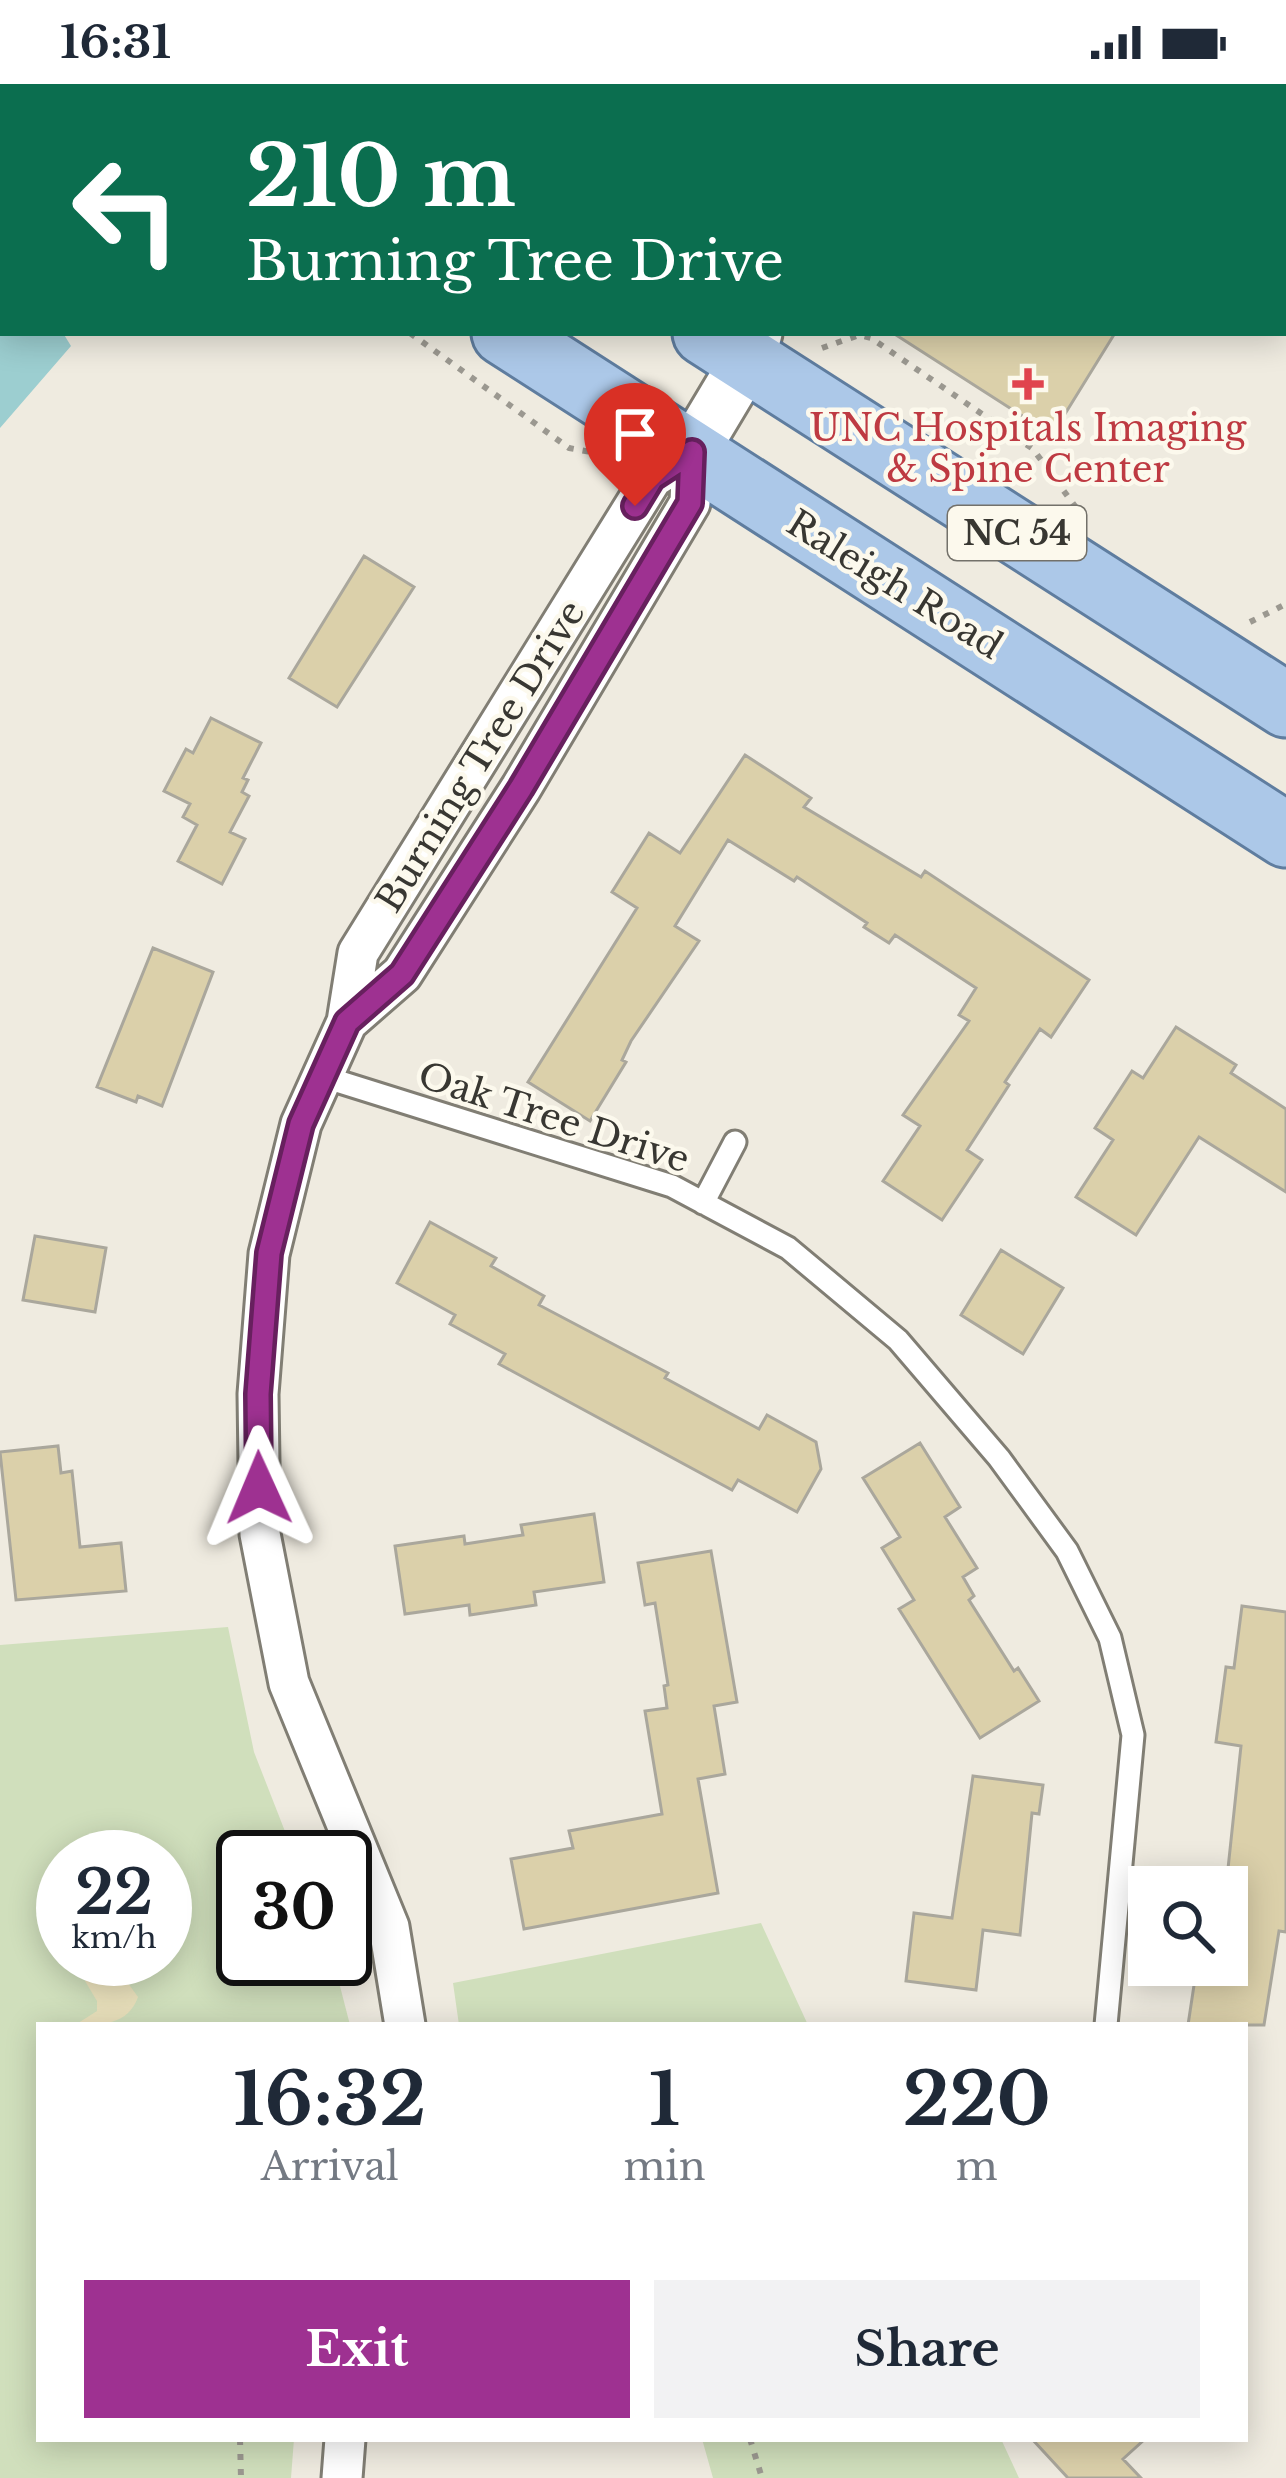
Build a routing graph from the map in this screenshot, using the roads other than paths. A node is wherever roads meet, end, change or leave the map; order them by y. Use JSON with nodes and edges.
{"nodes":[{"id":1,"x":509,"y":336,"type":"edge"},
{"id":2,"x":736,"y":342,"type":"edge"},
{"id":3,"x":692,"y":452,"type":"junction"},
{"id":4,"x":1286,"y":705,"type":"edge"},
{"id":5,"x":1286,"y":835,"type":"edge"},
{"id":6,"x":324,"y":1077,"type":"junction"},
{"id":7,"x":735,"y":1142,"type":"dead end"},
{"id":8,"x":704,"y":1203,"type":"junction"},
{"id":9,"x":405,"y":2022,"type":"edge"},
{"id":10,"x":1106,"y":2022,"type":"edge"},
{"id":11,"x":345,"y":2442,"type":"edge"},
{"id":12,"x":342,"y":2478,"type":"edge"}],
"edges":[{"from":1,"to":3,"type":"main road","name":"Raleigh Road","number":"NC 54"},
{"from":2,"to":3,"type":"street","name":"Burning Tree Drive"},
{"from":2,"to":4,"type":"main road","number":"NC 54"},
{"from":3,"to":5,"type":"main road","name":"Raleigh Road","number":"NC 54"},
{"from":3,"to":6,"type":"street","name":"Burning Tree Drive"},
{"from":6,"to":8,"type":"lane","name":"Oak Tree Drive"},
{"from":6,"to":9,"type":"street","name":"Burning Tree Drive"},
{"from":7,"to":8,"type":"lane"},
{"from":8,"to":10,"type":"lane","name":"Oak Tree Drive"},
{"from":11,"to":12,"type":"street"}]}
